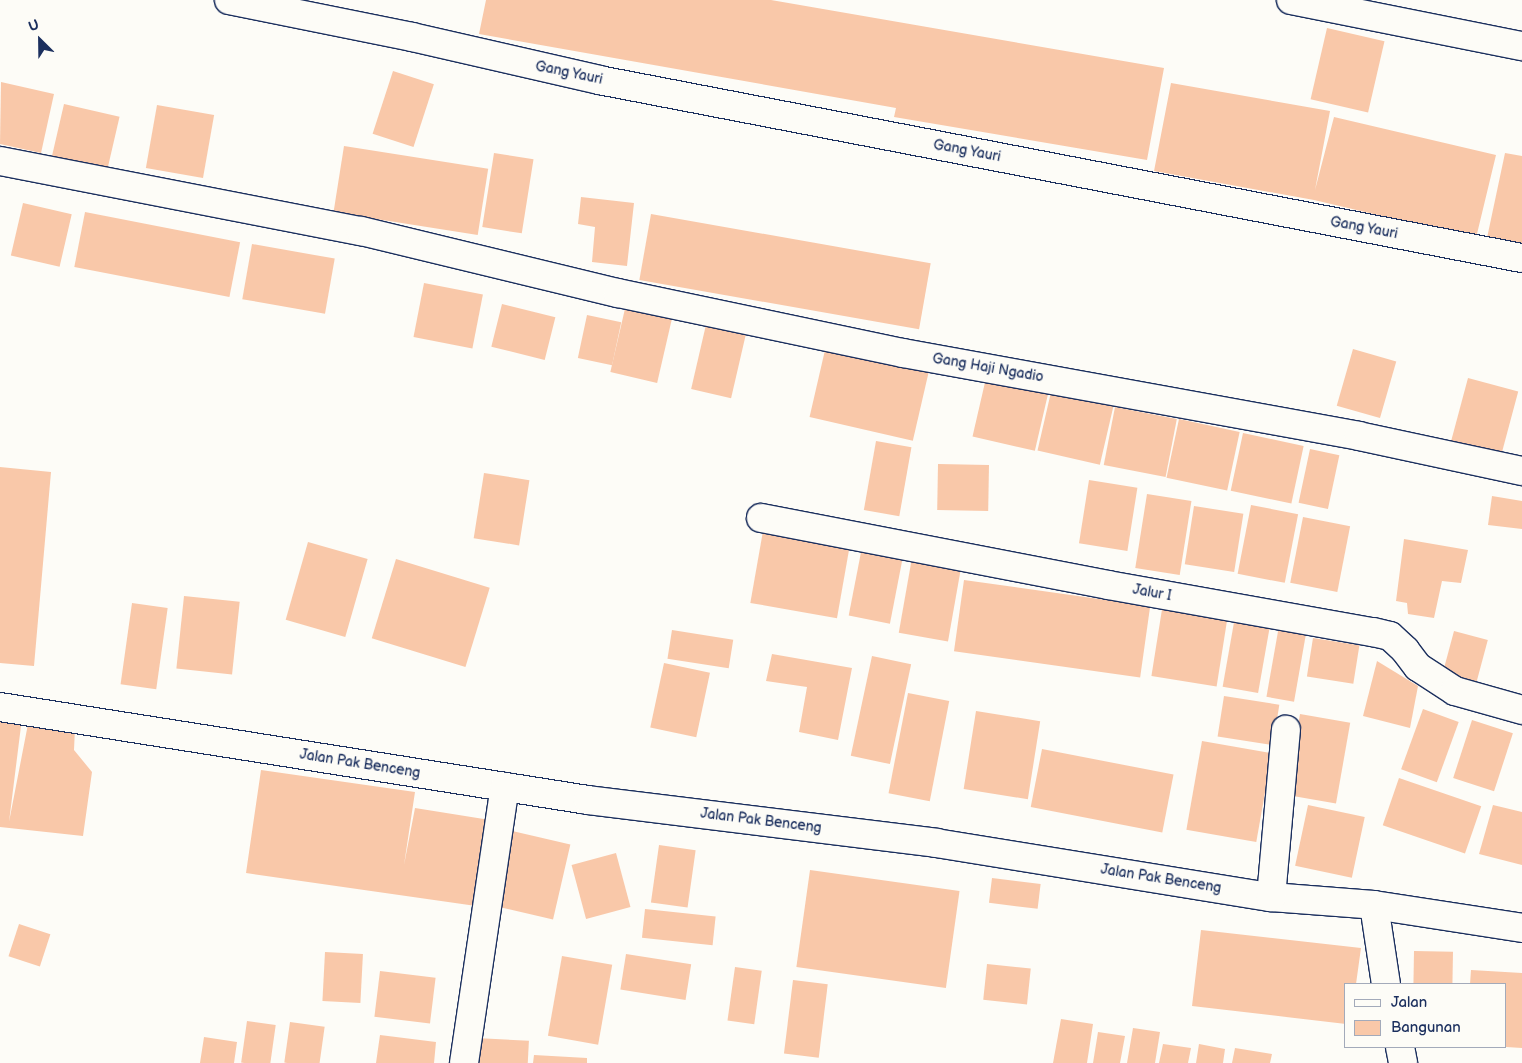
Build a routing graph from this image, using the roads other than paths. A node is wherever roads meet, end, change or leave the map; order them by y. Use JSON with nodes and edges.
{"nodes":[{"id":1,"x":229,"y":0,"type":"edge"},
{"id":2,"x":1291,"y":0,"type":"edge"},
{"id":3,"x":1522,"y":46,"type":"edge"},
{"id":4,"x":0,"y":161,"type":"edge"},
{"id":5,"x":1522,"y":258,"type":"edge"},
{"id":6,"x":1522,"y":471,"type":"edge"},
{"id":7,"x":761,"y":518,"type":"dead end"},
{"id":8,"x":0,"y":707,"type":"edge"},
{"id":9,"x":1522,"y":710,"type":"edge"},
{"id":10,"x":1286,"y":730,"type":"dead end"},
{"id":11,"x":505,"y":787,"type":"junction"},
{"id":12,"x":1270,"y":897,"type":"junction"},
{"id":13,"x":1374,"y":905,"type":"junction"},
{"id":14,"x":1522,"y":928,"type":"edge"},
{"id":15,"x":1386,"y":983,"type":"edge"},
{"id":16,"x":1400,"y":1048,"type":"edge"},
{"id":17,"x":464,"y":1063,"type":"edge"},
{"id":18,"x":1403,"y":1063,"type":"edge"}],
"edges":[{"from":1,"to":5,"type":"street","name":"Gang Yauri"},
{"from":2,"to":3,"type":"street"},
{"from":4,"to":6,"type":"street","name":"Gang Haji Ngadio"},
{"from":7,"to":9,"type":"street","name":"Jalur I"},
{"from":8,"to":11,"type":"street","name":"Jalan Pak Benceng"},
{"from":10,"to":12,"type":"street"},
{"from":11,"to":12,"type":"street","name":"Jalan Pak Benceng"},
{"from":11,"to":17,"type":"street"},
{"from":12,"to":13,"type":"street","name":"Jalan Pak Benceng"},
{"from":13,"to":14,"type":"street","name":"Jalan Pak Benceng"},
{"from":13,"to":15,"type":"street"},
{"from":16,"to":18,"type":"street"}]}
